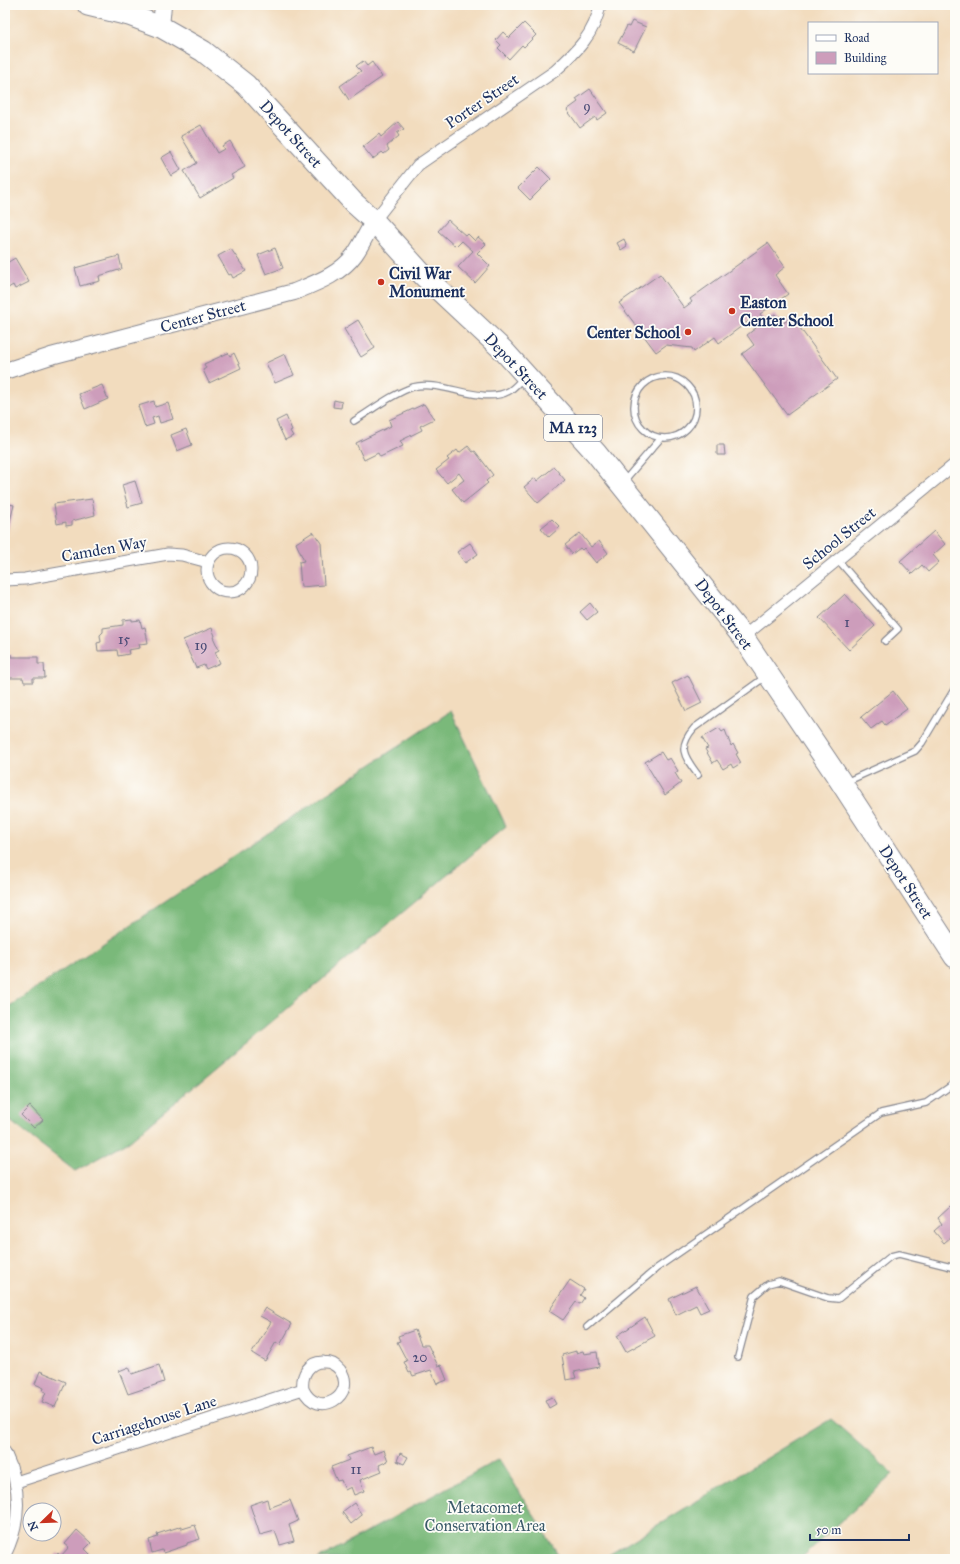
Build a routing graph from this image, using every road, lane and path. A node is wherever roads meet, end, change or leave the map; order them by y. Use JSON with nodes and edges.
{"nodes":[{"id":1,"x":88,"y":5,"type":"edge"},
{"id":2,"x":163,"y":5,"type":"edge"},
{"id":3,"x":600,"y":5,"type":"edge"},
{"id":4,"x":161,"y":27,"type":"junction"},
{"id":5,"x":374,"y":221,"type":"junction"},
{"id":6,"x":5,"y":371,"type":"edge"},
{"id":7,"x":526,"y":376,"type":"junction"},
{"id":8,"x":354,"y":421,"type":"dead end"},
{"id":9,"x":661,"y":438,"type":"junction"},
{"id":10,"x":955,"y":464,"type":"edge"},
{"id":11,"x":622,"y":484,"type":"junction"},
{"id":12,"x":838,"y":560,"type":"junction"},
{"id":13,"x":208,"y":562,"type":"junction"},
{"id":14,"x":5,"y":580,"type":"edge"},
{"id":15,"x":743,"y":637,"type":"junction"},
{"id":16,"x":884,"y":641,"type":"dead end"},
{"id":17,"x":768,"y":675,"type":"junction"},
{"id":18,"x":955,"y":688,"type":"edge"},
{"id":19,"x":698,"y":776,"type":"dead end"},
{"id":20,"x":842,"y":783,"type":"junction"},
{"id":21,"x":955,"y":957,"type":"edge"},
{"id":22,"x":955,"y":1083,"type":"edge"},
{"id":23,"x":955,"y":1268,"type":"edge"},
{"id":24,"x":587,"y":1327,"type":"dead end"},
{"id":25,"x":738,"y":1357,"type":"dead end"},
{"id":26,"x":303,"y":1389,"type":"dead end"},
{"id":27,"x":5,"y":1452,"type":"edge"},
{"id":28,"x":16,"y":1482,"type":"junction"},
{"id":29,"x":5,"y":1555,"type":"edge"}],
"edges":[{"from":1,"to":4,"type":"highway","name":"Depot Street","number":"MA 123"},
{"from":2,"to":4,"type":"main road"},
{"from":3,"to":5,"type":"street","name":"Porter Street"},
{"from":4,"to":5,"type":"highway","name":"Depot Street","number":"MA 123"},
{"from":5,"to":6,"type":"main road","name":"Center Street"},
{"from":5,"to":7,"type":"highway","name":"Depot Street","number":"MA 123"},
{"from":7,"to":8,"type":"lane"},
{"from":7,"to":11,"type":"highway","name":"Depot Street","number":"MA 123"},
{"from":9,"to":9,"type":"lane"},
{"from":9,"to":11,"type":"lane"},
{"from":10,"to":12,"type":"street","name":"School Street"},
{"from":11,"to":15,"type":"highway","name":"Depot Street","number":"MA 123"},
{"from":12,"to":15,"type":"street","name":"School Street"},
{"from":12,"to":16,"type":"lane"},
{"from":13,"to":13,"type":"street"},
{"from":13,"to":14,"type":"street","name":"Camden Way"},
{"from":15,"to":17,"type":"highway","name":"Depot Street","number":"MA 123"},
{"from":17,"to":19,"type":"lane"},
{"from":17,"to":20,"type":"highway","name":"Depot Street","number":"MA 123"},
{"from":18,"to":20,"type":"lane"},
{"from":20,"to":21,"type":"highway","name":"Depot Street","number":"MA 123"},
{"from":22,"to":24,"type":"lane"},
{"from":23,"to":25,"type":"lane"},
{"from":26,"to":28,"type":"street","name":"Carriagehouse Lane"},
{"from":27,"to":28,"type":"street"},
{"from":28,"to":29,"type":"street"}]}
